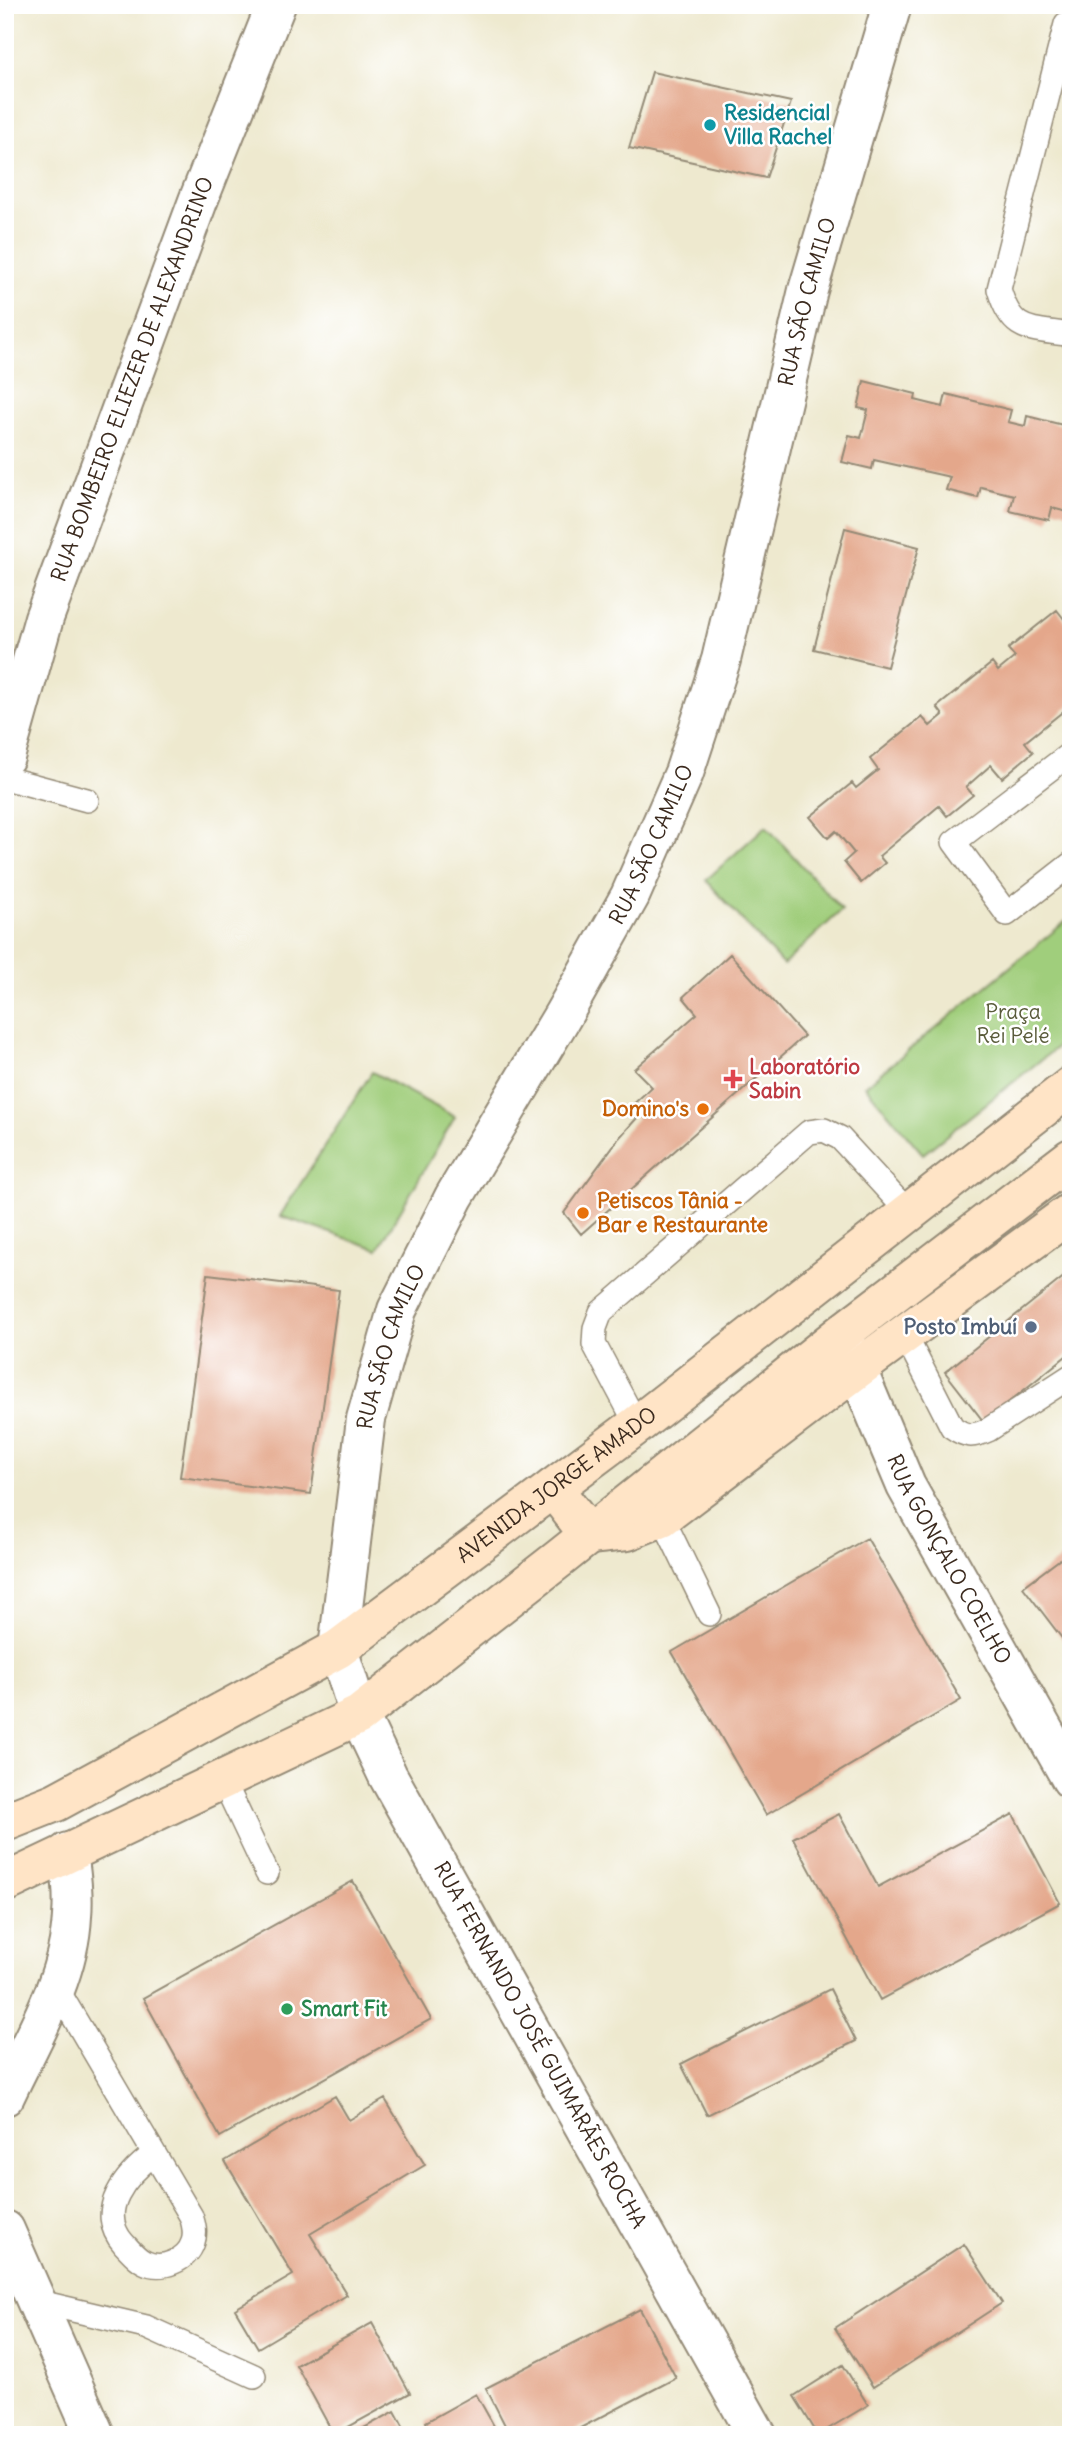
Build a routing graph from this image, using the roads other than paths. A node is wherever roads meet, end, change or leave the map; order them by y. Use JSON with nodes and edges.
{"nodes":[{"id":1,"x":276,"y":5,"type":"edge"},
{"id":2,"x":892,"y":5,"type":"edge"},
{"id":3,"x":1066,"y":24,"type":"dead end"},
{"id":4,"x":1071,"y":335,"type":"edge"},
{"id":5,"x":1071,"y":753,"type":"edge"},
{"id":6,"x":5,"y":757,"type":"edge"},
{"id":7,"x":5,"y":778,"type":"edge"},
{"id":8,"x":87,"y":800,"type":"dead end"},
{"id":9,"x":1071,"y":864,"type":"edge"},
{"id":10,"x":1071,"y":1086,"type":"edge"},
{"id":11,"x":1071,"y":1158,"type":"edge"},
{"id":12,"x":1071,"y":1212,"type":"edge"},
{"id":13,"x":909,"y":1213,"type":"junction"},
{"id":14,"x":842,"y":1333,"type":"junction"},
{"id":15,"x":905,"y":1335,"type":"junction"},
{"id":16,"x":856,"y":1369,"type":"junction"},
{"id":17,"x":1071,"y":1376,"type":"edge"},
{"id":18,"x":637,"y":1425,"type":"junction"},
{"id":19,"x":553,"y":1488,"type":"junction"},
{"id":20,"x":662,"y":1517,"type":"junction"},
{"id":21,"x":589,"y":1535,"type":"junction"},
{"id":22,"x":709,"y":1614,"type":"dead end"},
{"id":23,"x":338,"y":1649,"type":"junction"},
{"id":24,"x":359,"y":1715,"type":"junction"},
{"id":25,"x":1071,"y":1779,"type":"edge"},
{"id":26,"x":223,"y":1780,"type":"junction"},
{"id":27,"x":5,"y":1822,"type":"edge"},
{"id":28,"x":68,"y":1852,"type":"junction"},
{"id":29,"x":267,"y":1873,"type":"dead end"},
{"id":30,"x":5,"y":1883,"type":"edge"},
{"id":31,"x":56,"y":1987,"type":"junction"},
{"id":32,"x":5,"y":2096,"type":"edge"},
{"id":33,"x":154,"y":2154,"type":"junction"},
{"id":34,"x":5,"y":2230,"type":"edge"},
{"id":35,"x":35,"y":2301,"type":"junction"},
{"id":36,"x":254,"y":2376,"type":"dead end"},
{"id":37,"x":96,"y":2435,"type":"edge"},
{"id":38,"x":757,"y":2435,"type":"edge"}],
"edges":[{"from":1,"to":6,"type":"street","name":"RUA BOMBEIRO ELIEZER DE ALEXANDRINO"},
{"from":2,"to":23,"type":"street","name":"RUA SÃO CAMILO"},
{"from":3,"to":4,"type":"lane"},
{"from":5,"to":9,"type":"lane"},
{"from":7,"to":8,"type":"lane"},
{"from":10,"to":13,"type":"main road","name":"AVENIDA JORGE AMADO"},
{"from":11,"to":14,"type":"main road"},
{"from":12,"to":15,"type":"main road"},
{"from":13,"to":18,"type":"main road","name":"AVENIDA JORGE AMADO"},
{"from":13,"to":18,"type":"lane"},
{"from":14,"to":16,"type":"street","name":"RUA GONÇALO COELHO"},
{"from":14,"to":21,"type":"main road"},
{"from":15,"to":16,"type":"main road"},
{"from":15,"to":17,"type":"lane"},
{"from":16,"to":20,"type":"main road"},
{"from":16,"to":25,"type":"street","name":"RUA GONÇALO COELHO"},
{"from":18,"to":19,"type":"main road","name":"AVENIDA JORGE AMADO"},
{"from":19,"to":21,"type":"main road"},
{"from":19,"to":23,"type":"main road","name":"AVENIDA JORGE AMADO"},
{"from":20,"to":21,"type":"main road"},
{"from":20,"to":22,"type":"lane"},
{"from":21,"to":24,"type":"main road"},
{"from":23,"to":24,"type":"street","name":"RUA FERNANDO JOSÉ GUIMARÃES ROCHA"},
{"from":23,"to":27,"type":"main road","name":"AVENIDA JORGE AMADO"},
{"from":24,"to":26,"type":"main road"},
{"from":24,"to":38,"type":"street","name":"RUA FERNANDO JOSÉ GUIMARÃES ROCHA"},
{"from":26,"to":28,"type":"main road"},
{"from":26,"to":29,"type":"lane"},
{"from":28,"to":30,"type":"main road"},
{"from":28,"to":31,"type":"street"},
{"from":31,"to":32,"type":"street"},
{"from":31,"to":33,"type":"lane"},
{"from":33,"to":33,"type":"lane"},
{"from":34,"to":35,"type":"street"},
{"from":35,"to":36,"type":"lane"},
{"from":35,"to":37,"type":"street"}]}
